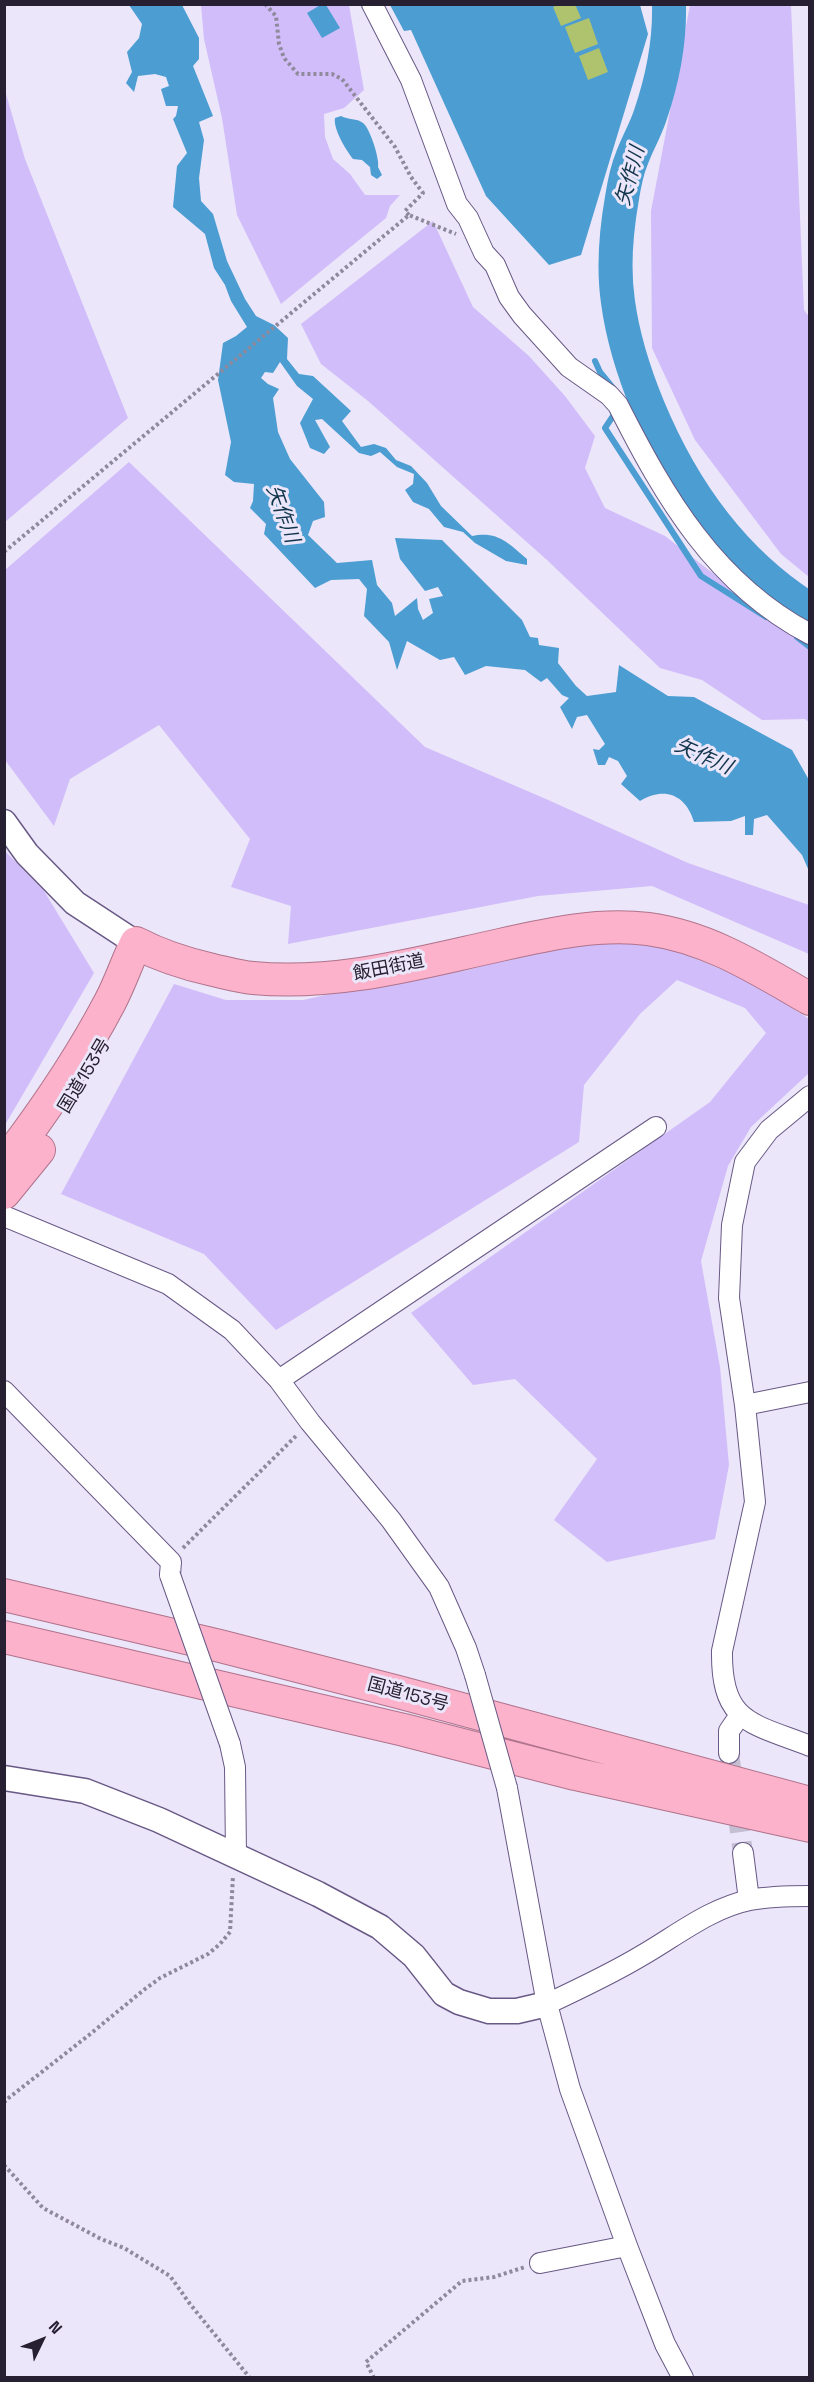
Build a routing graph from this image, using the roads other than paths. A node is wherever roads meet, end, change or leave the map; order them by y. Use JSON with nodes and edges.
{"nodes":[{"id":1,"x":372,"y":4,"type":"edge"},
{"id":2,"x":810,"y":634,"type":"edge"},
{"id":3,"x":4,"y":822,"type":"edge"},
{"id":4,"x":145,"y":948,"type":"junction"},
{"id":5,"x":810,"y":999,"type":"edge"},
{"id":6,"x":810,"y":1096,"type":"edge"},
{"id":7,"x":656,"y":1126,"type":"dead end"},
{"id":8,"x":4,"y":1164,"type":"edge"},
{"id":9,"x":4,"y":1193,"type":"edge"},
{"id":10,"x":4,"y":1216,"type":"edge"},
{"id":11,"x":279,"y":1380,"type":"junction"},
{"id":12,"x":4,"y":1391,"type":"edge"},
{"id":13,"x":810,"y":1392,"type":"edge"},
{"id":14,"x":745,"y":1405,"type":"junction"},
{"id":15,"x":4,"y":1595,"type":"edge"},
{"id":16,"x":4,"y":1637,"type":"edge"},
{"id":17,"x":740,"y":1715,"type":"junction"},
{"id":18,"x":810,"y":1746,"type":"edge"},
{"id":19,"x":729,"y":1753,"type":"tunnel mouth"},
{"id":20,"x":4,"y":1778,"type":"edge"},
{"id":21,"x":810,"y":1803,"type":"edge"},
{"id":22,"x":810,"y":1828,"type":"edge"},
{"id":23,"x":743,"y":1853,"type":"tunnel mouth"},
{"id":24,"x":236,"y":1855,"type":"junction"},
{"id":25,"x":810,"y":1896,"type":"edge"},
{"id":26,"x":749,"y":1900,"type":"junction"},
{"id":27,"x":547,"y":2004,"type":"junction"},
{"id":28,"x":627,"y":2246,"type":"junction"},
{"id":29,"x":540,"y":2263,"type":"road end"},
{"id":30,"x":683,"y":2378,"type":"edge"}],
"edges":[{"from":1,"to":2,"type":"street"},
{"from":3,"to":4,"type":"street","name":"飯田街道"},
{"from":4,"to":5,"type":"highway","name":"飯田街道"},
{"from":4,"to":8,"type":"highway","name":"国道153号"},
{"from":4,"to":9,"type":"highway","name":"国道153号"},
{"from":6,"to":14,"type":"street"},
{"from":7,"to":11,"type":"street"},
{"from":10,"to":11,"type":"street"},
{"from":11,"to":27,"type":"street","bridge":true},
{"from":12,"to":24,"type":"street","bridge":true},
{"from":13,"to":14,"type":"street"},
{"from":14,"to":17,"type":"street"},
{"from":15,"to":21,"type":"highway","name":"国道153号"},
{"from":16,"to":22,"type":"highway","name":"国道153号"},
{"from":17,"to":18,"type":"street"},
{"from":17,"to":19,"type":"street"},
{"from":20,"to":24,"type":"street"},
{"from":23,"to":26,"type":"street"},
{"from":24,"to":27,"type":"street"},
{"from":25,"to":26,"type":"street"},
{"from":26,"to":27,"type":"street"},
{"from":27,"to":28,"type":"street"},
{"from":28,"to":29,"type":"street"},
{"from":28,"to":30,"type":"street"}]}
